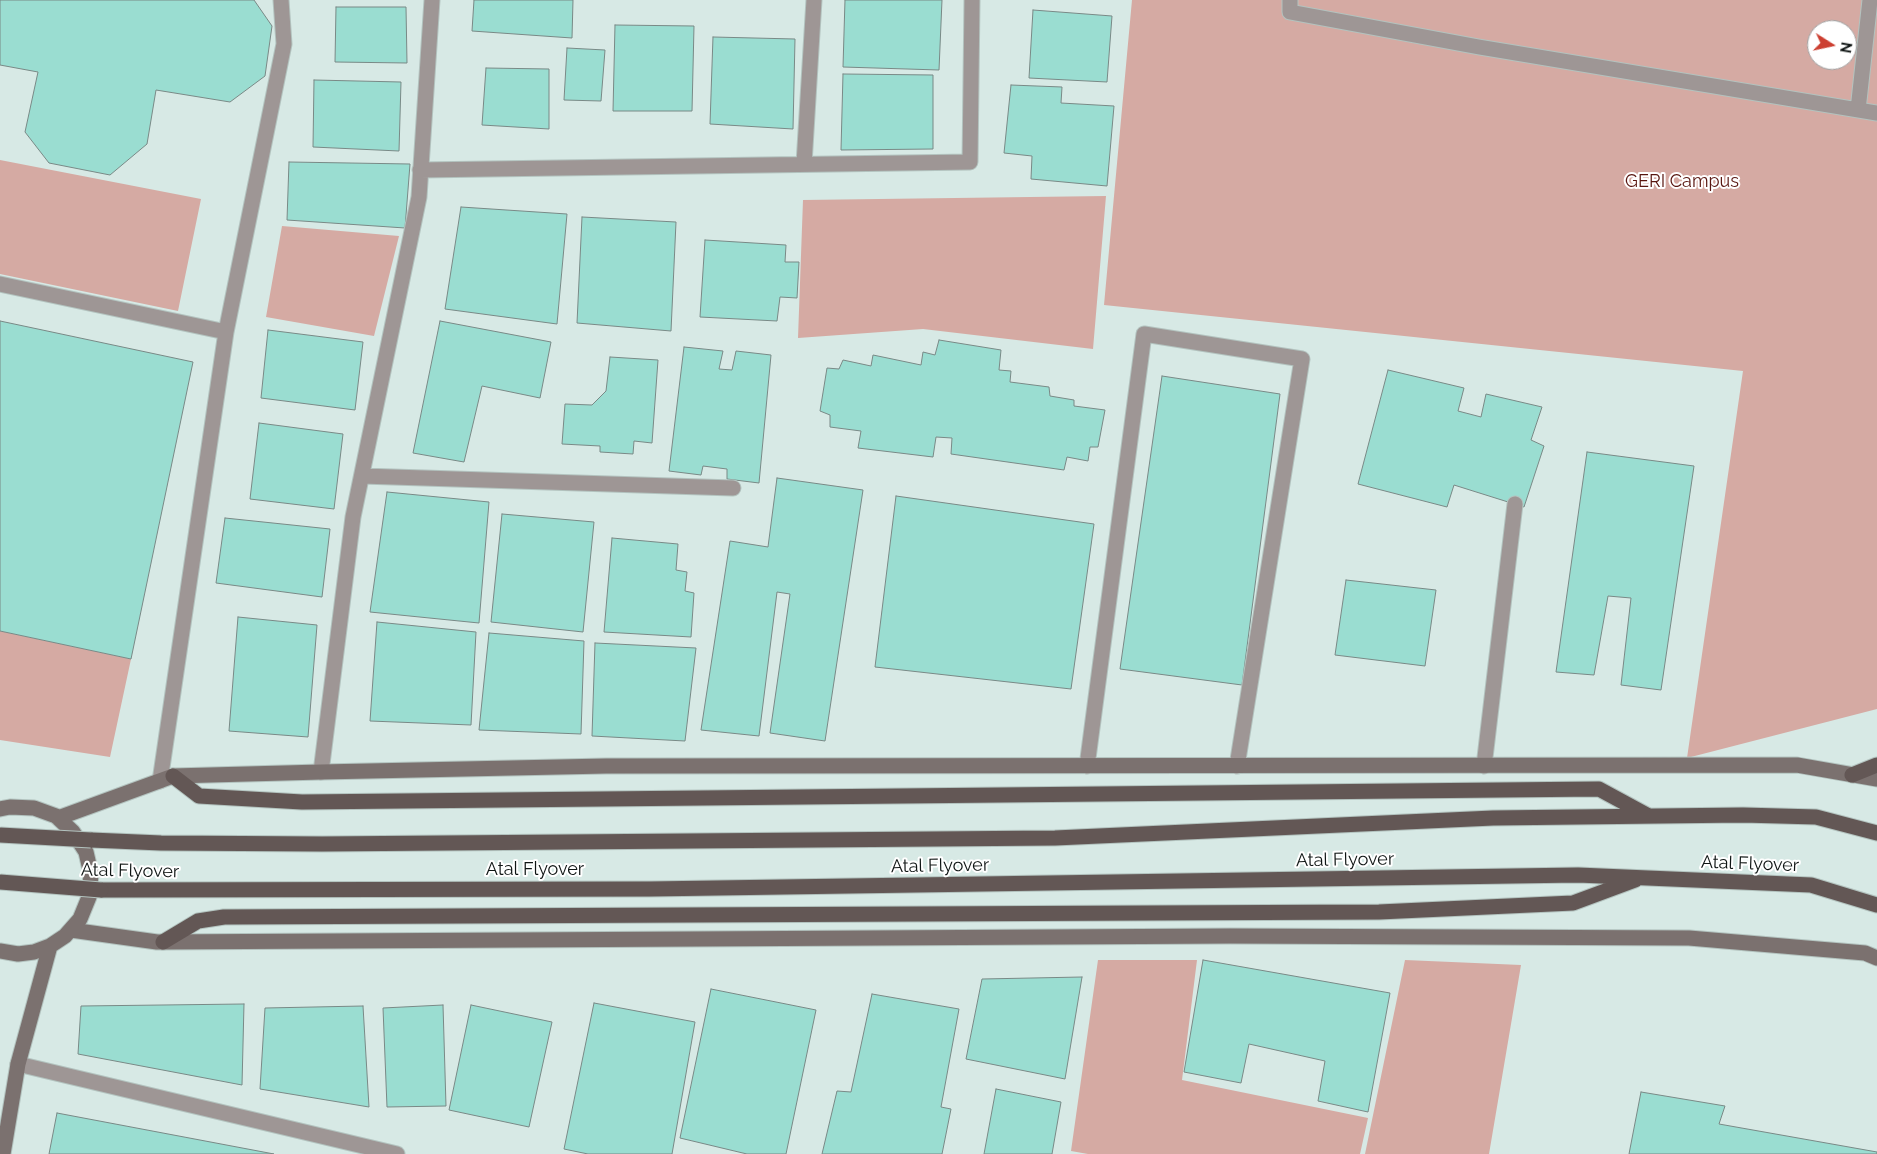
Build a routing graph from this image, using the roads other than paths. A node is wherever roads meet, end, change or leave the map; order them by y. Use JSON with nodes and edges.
{"nodes":[{"id":1,"x":281,"y":0,"type":"edge"},
{"id":2,"x":432,"y":0,"type":"edge"},
{"id":3,"x":814,"y":0,"type":"edge"},
{"id":4,"x":972,"y":0,"type":"edge"},
{"id":5,"x":1290,"y":0,"type":"edge"},
{"id":6,"x":1870,"y":0,"type":"edge"},
{"id":7,"x":1858,"y":110,"type":"junction"},
{"id":8,"x":1877,"y":113,"type":"edge"},
{"id":9,"x":804,"y":164,"type":"junction"},
{"id":10,"x":420,"y":170,"type":"junction"},
{"id":11,"x":0,"y":284,"type":"edge"},
{"id":12,"x":226,"y":332,"type":"junction"},
{"id":13,"x":362,"y":476,"type":"junction"},
{"id":14,"x":733,"y":488,"type":"dead end"},
{"id":15,"x":1515,"y":504,"type":"dead end"},
{"id":16,"x":1087,"y":766,"type":"junction"},
{"id":17,"x":1237,"y":766,"type":"junction"},
{"id":18,"x":1484,"y":766,"type":"junction"},
{"id":19,"x":1877,"y":766,"type":"edge"},
{"id":20,"x":321,"y":772,"type":"junction"},
{"id":21,"x":1852,"y":775,"type":"junction"},
{"id":22,"x":167,"y":779,"type":"junction"},
{"id":23,"x":1877,"y":779,"type":"edge"},
{"id":24,"x":0,"y":810,"type":"edge"},
{"id":25,"x":1648,"y":816,"type":"junction"},
{"id":26,"x":58,"y":818,"type":"junction"},
{"id":27,"x":1877,"y":833,"type":"edge"},
{"id":28,"x":0,"y":835,"type":"edge"},
{"id":29,"x":1641,"y":878,"type":"junction"},
{"id":30,"x":0,"y":882,"type":"edge"},
{"id":31,"x":1877,"y":905,"type":"edge"},
{"id":32,"x":71,"y":930,"type":"junction"},
{"id":33,"x":163,"y":942,"type":"junction"},
{"id":34,"x":50,"y":946,"type":"junction"},
{"id":35,"x":0,"y":951,"type":"edge"},
{"id":36,"x":1877,"y":958,"type":"edge"},
{"id":37,"x":18,"y":1064,"type":"junction"},
{"id":38,"x":3,"y":1154,"type":"edge"},
{"id":39,"x":396,"y":1154,"type":"edge"}],
"edges":[{"from":1,"to":12,"type":"street"},
{"from":2,"to":10,"type":"street"},
{"from":3,"to":9,"type":"street"},
{"from":4,"to":9,"type":"street"},
{"from":5,"to":7,"type":"street"},
{"from":6,"to":7,"type":"street"},
{"from":7,"to":8,"type":"street"},
{"from":9,"to":10,"type":"street"},
{"from":10,"to":13,"type":"street"},
{"from":11,"to":12,"type":"street"},
{"from":12,"to":22,"type":"street"},
{"from":13,"to":14,"type":"street"},
{"from":13,"to":20,"type":"street"},
{"from":15,"to":18,"type":"street"},
{"from":16,"to":17,"type":"street"},
{"from":16,"to":17,"type":"street"},
{"from":16,"to":20,"type":"street"},
{"from":17,"to":18,"type":"street"},
{"from":18,"to":21,"type":"street"},
{"from":19,"to":21,"type":"main road"},
{"from":20,"to":22,"type":"street"},
{"from":21,"to":23,"type":"street"},
{"from":22,"to":25,"type":"main road"},
{"from":22,"to":26,"type":"street"},
{"from":24,"to":26,"type":"street"},
{"from":25,"to":27,"type":"main road","name":"Atal Flyover"},
{"from":25,"to":28,"type":"main road","name":"Atal Flyover","bridge":true},
{"from":26,"to":32,"type":"street"},
{"from":29,"to":30,"type":"main road","name":"Atal Flyover","bridge":true},
{"from":29,"to":31,"type":"main road","name":"Atal Flyover"},
{"from":29,"to":33,"type":"main road"},
{"from":32,"to":33,"type":"street"},
{"from":32,"to":34,"type":"street"},
{"from":33,"to":36,"type":"street"},
{"from":34,"to":35,"type":"street"},
{"from":34,"to":37,"type":"street"},
{"from":37,"to":38,"type":"street"},
{"from":37,"to":39,"type":"street"}]}
